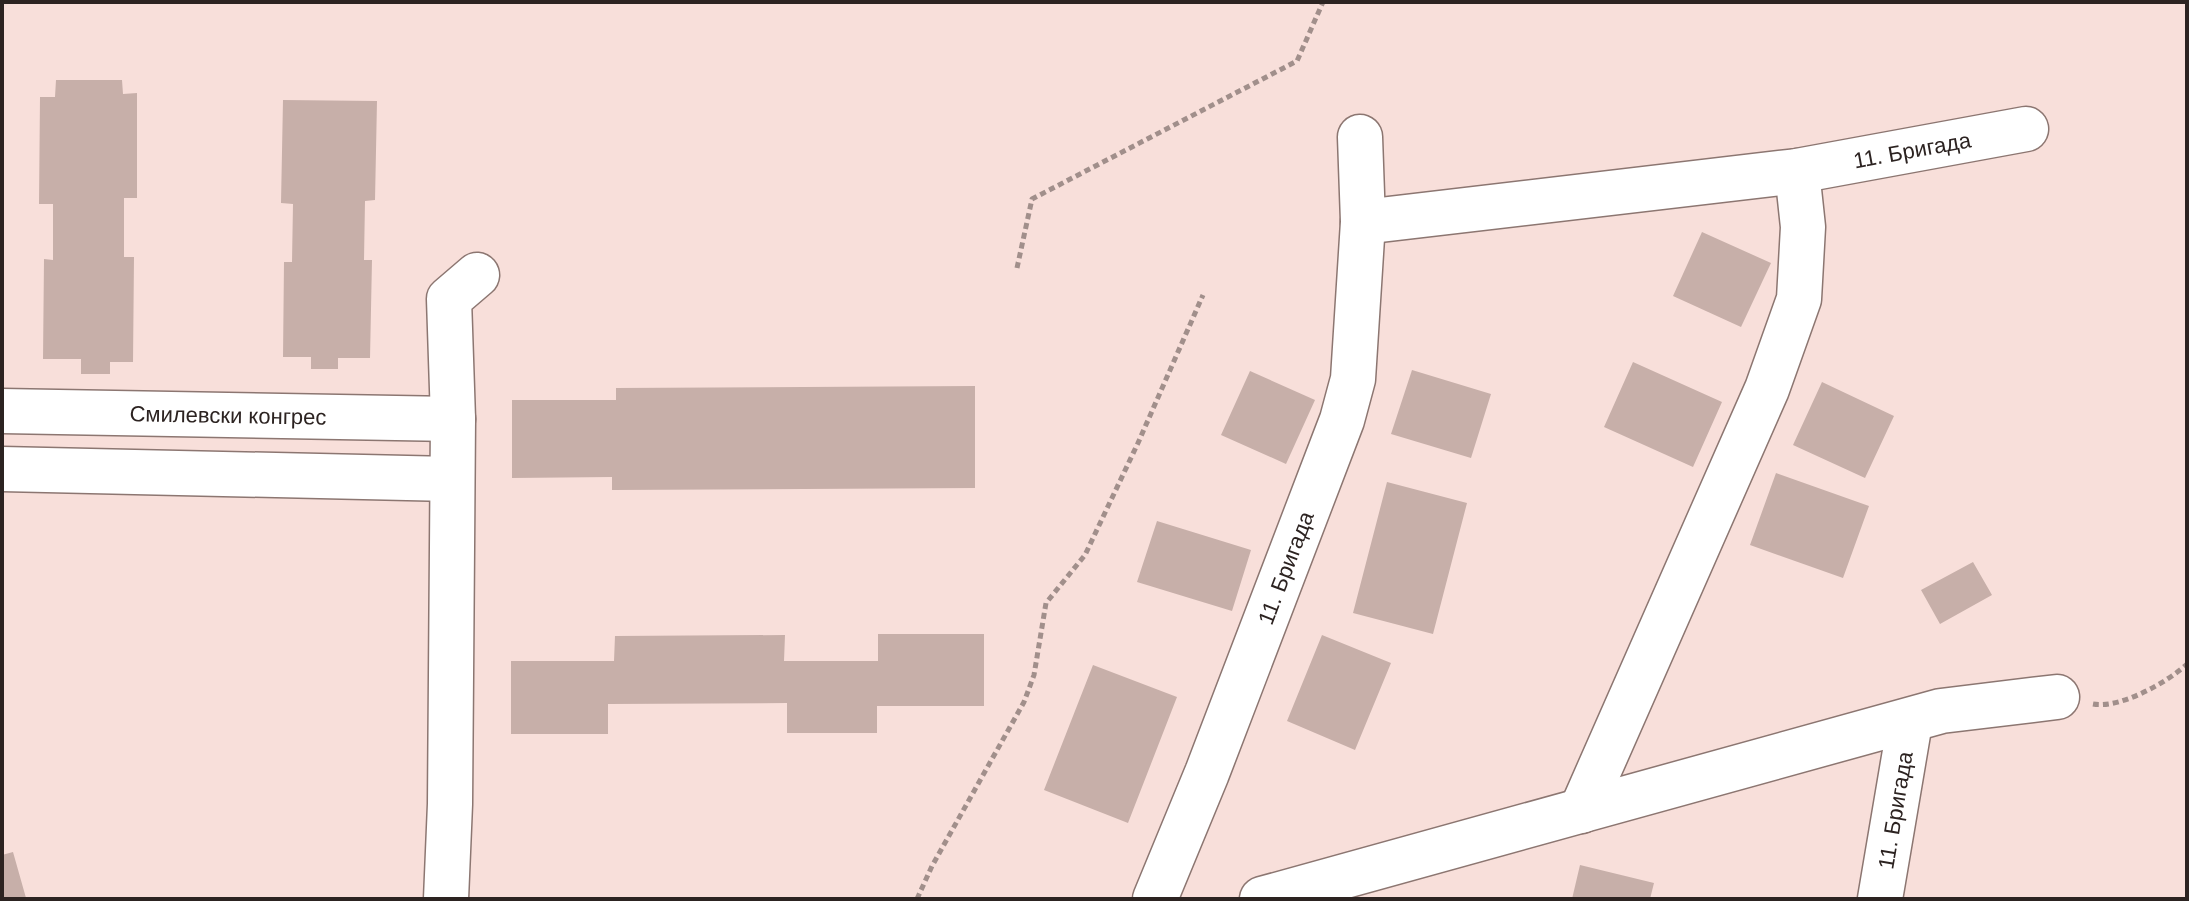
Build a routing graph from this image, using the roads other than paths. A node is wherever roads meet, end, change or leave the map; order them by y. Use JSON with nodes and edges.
{"nodes":[{"id":1,"x":2026,"y":129,"type":"dead end"},
{"id":2,"x":1360,"y":137,"type":"dead end"},
{"id":3,"x":1797,"y":171,"type":"junction"},
{"id":4,"x":1363,"y":222,"type":"junction"},
{"id":5,"x":477,"y":275,"type":"dead end"},
{"id":6,"x":2,"y":411,"type":"edge"},
{"id":7,"x":453,"y":419,"type":"junction"},
{"id":8,"x":2,"y":469,"type":"edge"},
{"id":9,"x":451,"y":479,"type":"junction"},
{"id":10,"x":2057,"y":697,"type":"road end"},
{"id":11,"x":1910,"y":722,"type":"junction"},
{"id":12,"x":1581,"y":811,"type":"junction"},
{"id":13,"x":446,"y":899,"type":"edge"},
{"id":14,"x":1155,"y":899,"type":"edge"},
{"id":15,"x":1262,"y":899,"type":"edge"},
{"id":16,"x":1880,"y":899,"type":"edge"}],
"edges":[{"from":1,"to":3,"type":"street","name":"11. Бригада"},
{"from":2,"to":4,"type":"street","name":"11. Бригада"},
{"from":3,"to":4,"type":"street","name":"11. Бригада"},
{"from":3,"to":12,"type":"street"},
{"from":4,"to":14,"type":"street","name":"11. Бригада"},
{"from":5,"to":7,"type":"street"},
{"from":6,"to":7,"type":"street","name":"Смилевски конгрес"},
{"from":7,"to":9,"type":"street"},
{"from":8,"to":9,"type":"street"},
{"from":9,"to":13,"type":"street"},
{"from":10,"to":11,"type":"street","name":"11. Бригада"},
{"from":11,"to":12,"type":"street","name":"11. Бригада"},
{"from":11,"to":16,"type":"street","name":"11. Бригада"},
{"from":12,"to":15,"type":"street","name":"11. Бригада"}]}
